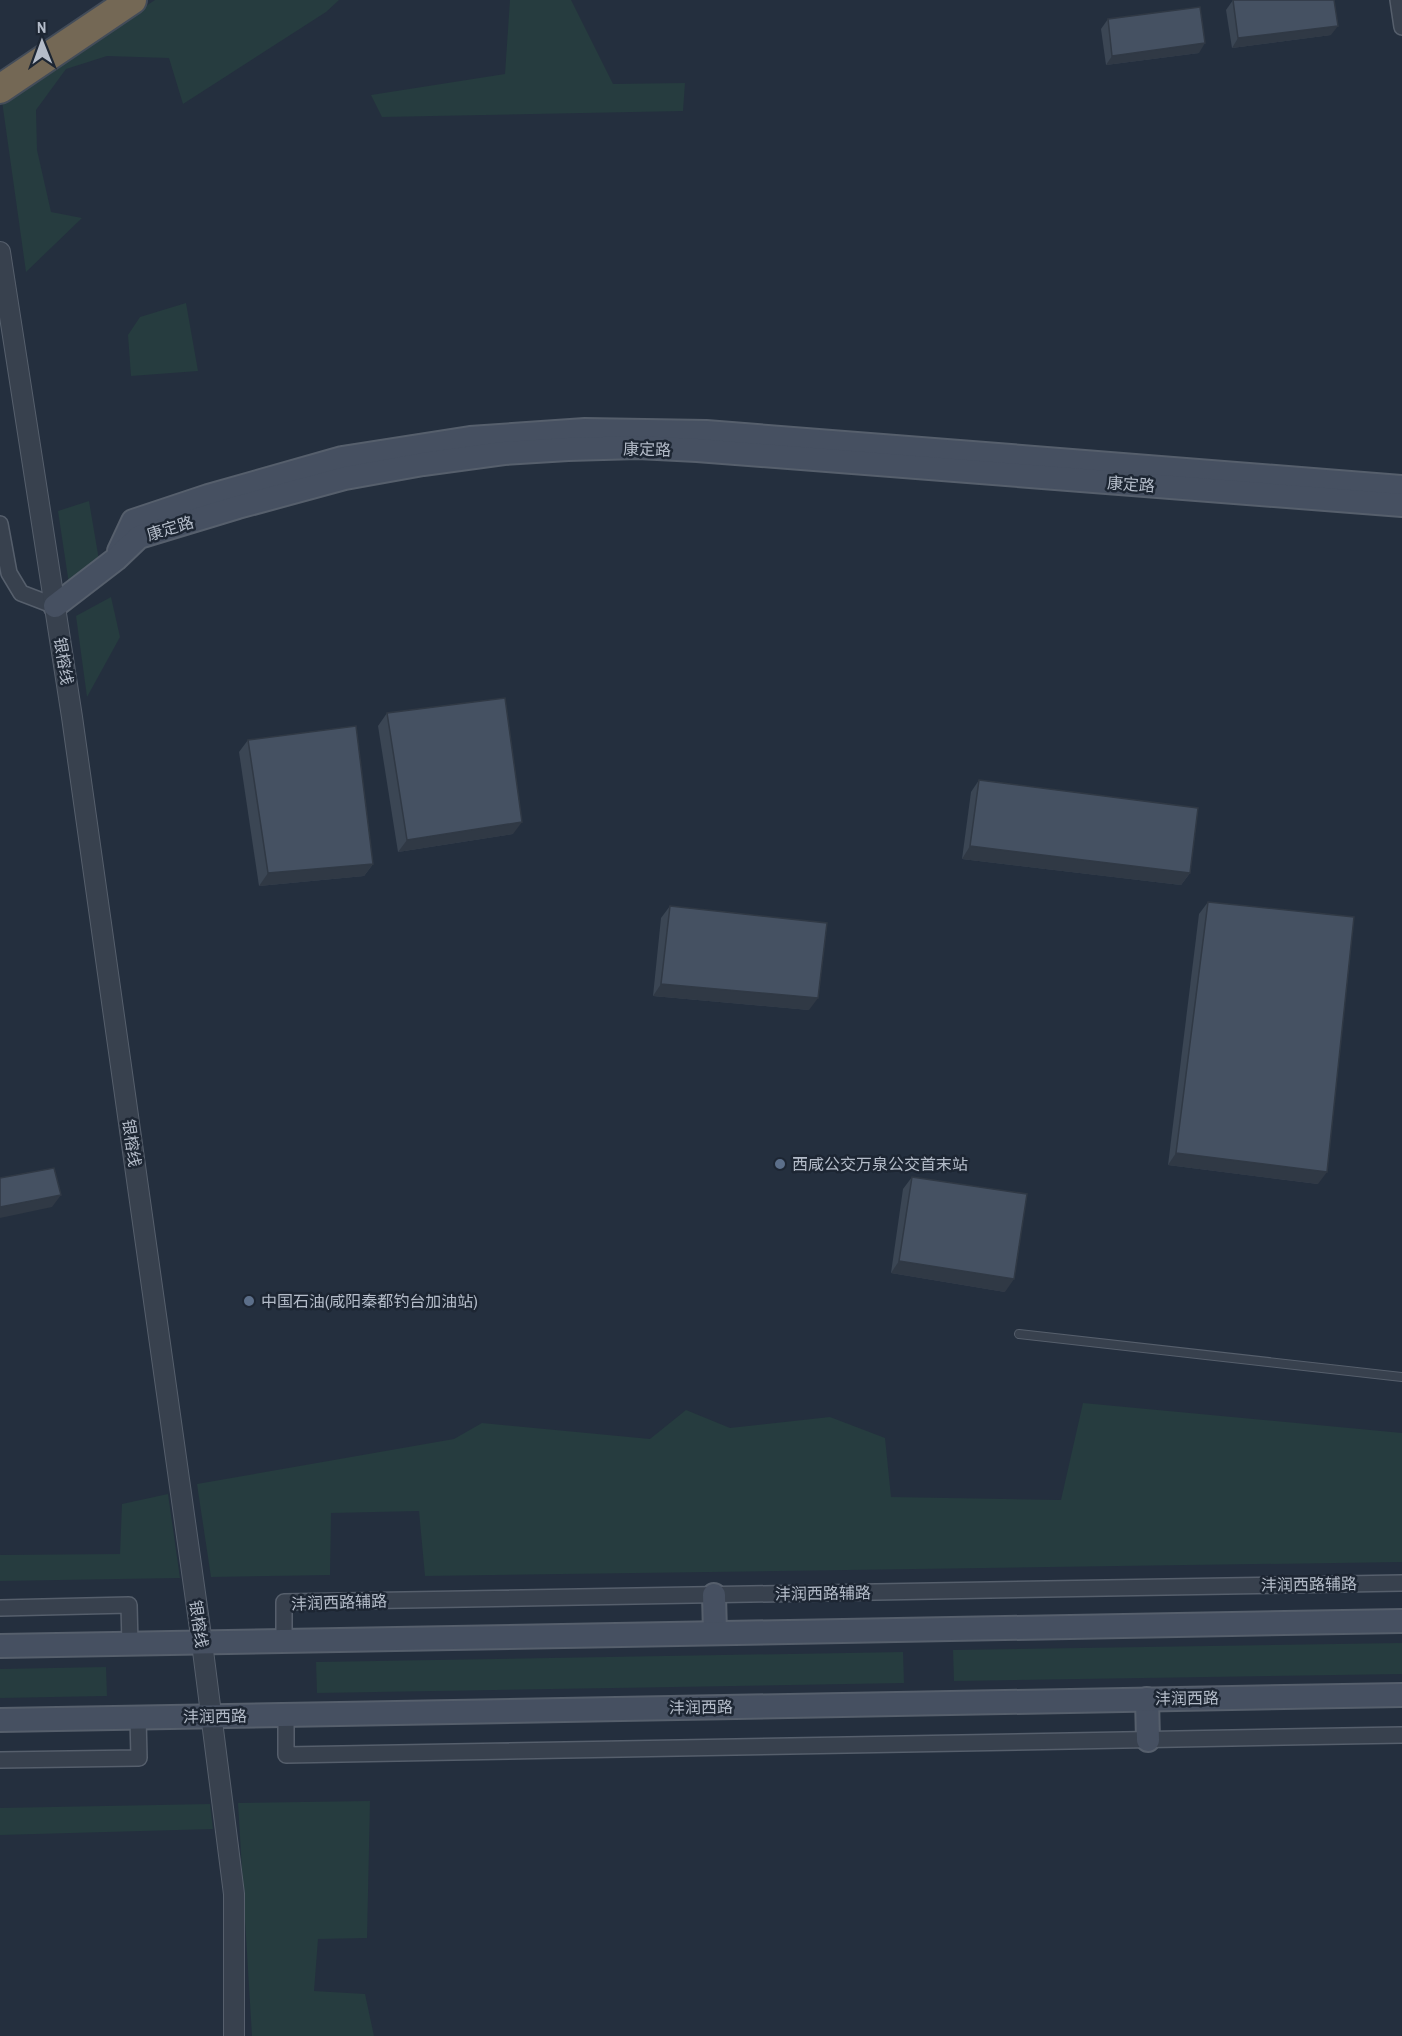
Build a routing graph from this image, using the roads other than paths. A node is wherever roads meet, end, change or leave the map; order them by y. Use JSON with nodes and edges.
{"nodes":[{"id":1,"x":132,"y":0,"type":"edge"},
{"id":2,"x":1398,"y":0,"type":"edge"},
{"id":3,"x":1402,"y":27,"type":"edge"},
{"id":4,"x":0,"y":89,"type":"edge"},
{"id":5,"x":0,"y":252,"type":"edge"},
{"id":6,"x":1402,"y":487,"type":"edge"},
{"id":7,"x":1402,"y":505,"type":"edge"},
{"id":8,"x":0,"y":524,"type":"edge"},
{"id":9,"x":116,"y":559,"type":"junction"},
{"id":10,"x":55,"y":606,"type":"junction"},
{"id":11,"x":1019,"y":1334,"type":"dead end"},
{"id":12,"x":1402,"y":1377,"type":"edge"},
{"id":13,"x":1402,"y":1583,"type":"edge"},
{"id":14,"x":714,"y":1595,"type":"junction"},
{"id":15,"x":0,"y":1608,"type":"edge"},
{"id":16,"x":1402,"y":1622,"type":"edge"},
{"id":17,"x":715,"y":1634,"type":"junction"},
{"id":18,"x":285,"y":1641,"type":"junction"},
{"id":19,"x":202,"y":1643,"type":"junction"},
{"id":20,"x":130,"y":1644,"type":"junction"},
{"id":21,"x":0,"y":1647,"type":"edge"},
{"id":22,"x":1402,"y":1695,"type":"edge"},
{"id":23,"x":1147,"y":1699,"type":"junction"},
{"id":24,"x":285,"y":1714,"type":"junction"},
{"id":25,"x":211,"y":1716,"type":"junction"},
{"id":26,"x":138,"y":1717,"type":"junction"},
{"id":27,"x":0,"y":1720,"type":"edge"},
{"id":28,"x":1402,"y":1735,"type":"edge"},
{"id":29,"x":1148,"y":1740,"type":"junction"},
{"id":30,"x":0,"y":1760,"type":"edge"},
{"id":31,"x":234,"y":2036,"type":"edge"}],
"edges":[{"from":1,"to":4,"type":"highway"},
{"from":2,"to":3,"type":"street"},
{"from":5,"to":10,"type":"street","name":"银榕线"},
{"from":6,"to":9,"type":"main road","name":"康定路"},
{"from":7,"to":9,"type":"main road","name":"康定路"},
{"from":8,"to":10,"type":"street"},
{"from":9,"to":10,"type":"main road"},
{"from":10,"to":19,"type":"street","name":"银榕线"},
{"from":11,"to":12,"type":"lane"},
{"from":13,"to":14,"type":"street","name":"沣润西路辅路"},
{"from":14,"to":17,"type":"main road"},
{"from":14,"to":18,"type":"street","name":"沣润西路辅路"},
{"from":15,"to":20,"type":"street"},
{"from":16,"to":17,"type":"main road"},
{"from":17,"to":18,"type":"main road"},
{"from":18,"to":19,"type":"main road"},
{"from":19,"to":20,"type":"main road"},
{"from":19,"to":25,"type":"street","name":"银榕线"},
{"from":20,"to":21,"type":"main road"},
{"from":22,"to":23,"type":"main road","name":"沣润西路"},
{"from":23,"to":24,"type":"main road","name":"沣润西路"},
{"from":23,"to":29,"type":"main road"},
{"from":24,"to":25,"type":"main road","name":"沣润西路"},
{"from":24,"to":29,"type":"street"},
{"from":25,"to":26,"type":"main road","name":"沣润西路"},
{"from":25,"to":31,"type":"street","name":"银榕线"},
{"from":26,"to":27,"type":"main road","name":"沣润西路"},
{"from":26,"to":30,"type":"street"},
{"from":28,"to":29,"type":"street"}]}
